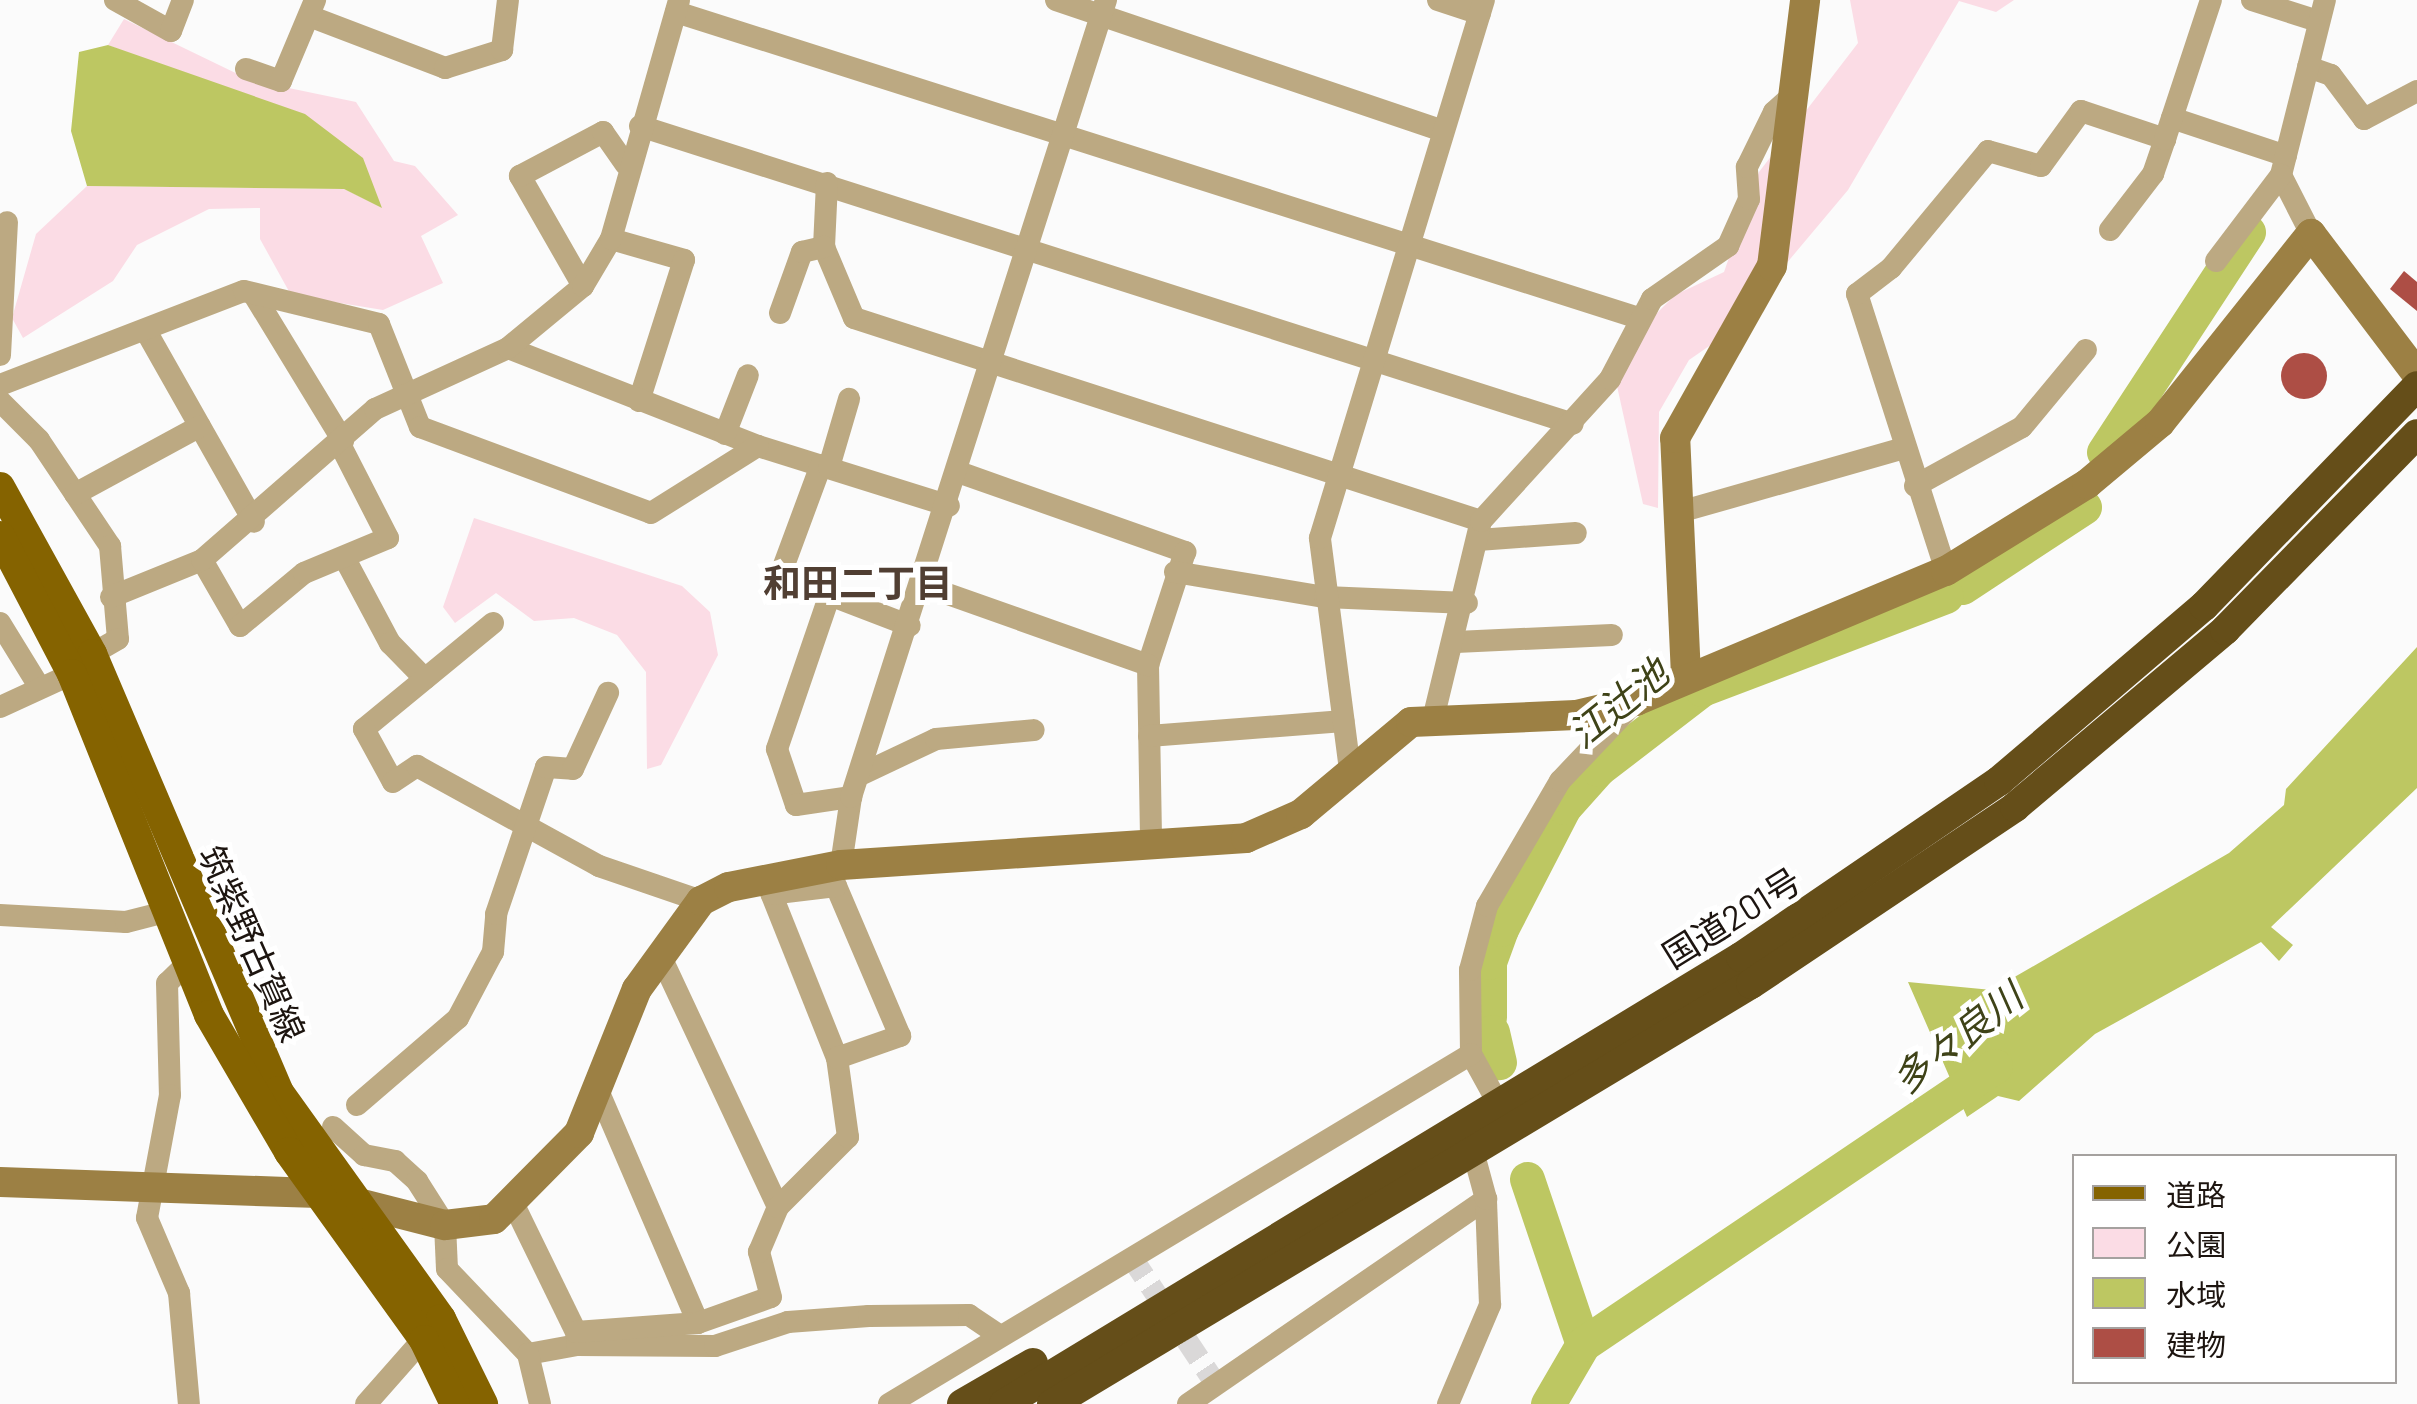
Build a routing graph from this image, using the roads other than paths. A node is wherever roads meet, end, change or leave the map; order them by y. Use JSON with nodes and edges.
{"nodes":[{"id":1,"x":114,"y":0,"type":"edge"},
{"id":2,"x":183,"y":0,"type":"edge"},
{"id":3,"x":508,"y":0,"type":"edge"},
{"id":4,"x":1056,"y":0,"type":"edge"},
{"id":5,"x":1438,"y":0,"type":"edge"},
{"id":6,"x":1805,"y":0,"type":"edge"},
{"id":7,"x":2211,"y":0,"type":"edge"},
{"id":8,"x":2252,"y":0,"type":"edge"},
{"id":9,"x":678,"y":6,"type":"edge"},
{"id":10,"x":1482,"y":7,"type":"edge"},
{"id":11,"x":312,"y":8,"type":"edge"},
{"id":12,"x":1104,"y":8,"type":"edge"},
{"id":13,"x":2322,"y":11,"type":"edge"},
{"id":14,"x":2308,"y":67,"type":"junction"},
{"id":15,"x":246,"y":69,"type":"dead end"},
{"id":16,"x":2417,"y":91,"type":"edge"},
{"id":17,"x":1793,"y":96,"type":"junction"},
{"id":18,"x":640,"y":126,"type":"junction"},
{"id":19,"x":2169,"y":128,"type":"junction"},
{"id":20,"x":1439,"y":130,"type":"junction"},
{"id":21,"x":1067,"y":140,"type":"junction"},
{"id":22,"x":625,"y":164,"type":"junction"},
{"id":23,"x":2283,"y":166,"type":"junction"},
{"id":24,"x":827,"y":183,"type":"junction"},
{"id":25,"x":7,"y":222,"type":"dead end"},
{"id":26,"x":2110,"y":230,"type":"dead end"},
{"id":27,"x":2311,"y":234,"type":"junction"},
{"id":28,"x":611,"y":239,"type":"junction"},
{"id":29,"x":824,"y":248,"type":"junction"},
{"id":30,"x":1408,"y":248,"type":"junction"},
{"id":31,"x":1032,"y":252,"type":"junction"},
{"id":32,"x":2216,"y":262,"type":"dead end"},
{"id":33,"x":584,"y":286,"type":"junction"},
{"id":34,"x":254,"y":295,"type":"junction"},
{"id":35,"x":780,"y":313,"type":"dead end"},
{"id":36,"x":1639,"y":318,"type":"junction"},
{"id":37,"x":146,"y":331,"type":"junction"},
{"id":38,"x":508,"y":348,"type":"junction"},
{"id":39,"x":2086,"y":350,"type":"dead end"},
{"id":40,"x":0,"y":356,"type":"edge"},
{"id":41,"x":996,"y":364,"type":"junction"},
{"id":42,"x":1376,"y":366,"type":"junction"},
{"id":43,"x":2417,"y":374,"type":"edge"},
{"id":44,"x":748,"y":375,"type":"dead end"},
{"id":45,"x":2,"y":383,"type":"edge"},
{"id":46,"x":2417,"y":386,"type":"edge"},
{"id":47,"x":411,"y":397,"type":"junction"},
{"id":48,"x":849,"y":399,"type":"dead end"},
{"id":49,"x":639,"y":401,"type":"junction"},
{"id":50,"x":1574,"y":424,"type":"junction"},
{"id":51,"x":200,"y":426,"type":"junction"},
{"id":52,"x":726,"y":434,"type":"junction"},
{"id":53,"x":2417,"y":434,"type":"edge"},
{"id":54,"x":341,"y":443,"type":"junction"},
{"id":55,"x":758,"y":446,"type":"junction"},
{"id":56,"x":1901,"y":449,"type":"junction"},
{"id":57,"x":825,"y":466,"type":"junction"},
{"id":58,"x":961,"y":472,"type":"junction"},
{"id":59,"x":1339,"y":472,"type":"junction"},
{"id":60,"x":0,"y":486,"type":"edge"},
{"id":61,"x":1914,"y":486,"type":"junction"},
{"id":62,"x":76,"y":494,"type":"junction"},
{"id":63,"x":949,"y":506,"type":"junction"},
{"id":64,"x":1676,"y":513,"type":"junction"},
{"id":65,"x":254,"y":522,"type":"junction"},
{"id":66,"x":1479,"y":530,"type":"junction"},
{"id":67,"x":1576,"y":533,"type":"dead end"},
{"id":68,"x":6,"y":554,"type":"edge"},
{"id":69,"x":344,"y":557,"type":"junction"},
{"id":70,"x":202,"y":560,"type":"junction"},
{"id":71,"x":1946,"y":571,"type":"junction"},
{"id":72,"x":1175,"y":572,"type":"junction"},
{"id":73,"x":925,"y":586,"type":"junction"},
{"id":74,"x":830,"y":594,"type":"junction"},
{"id":75,"x":111,"y":597,"type":"junction"},
{"id":76,"x":1324,"y":598,"type":"junction"},
{"id":77,"x":1467,"y":603,"type":"junction"},
{"id":78,"x":0,"y":623,"type":"edge"},
{"id":79,"x":494,"y":623,"type":"dead end"},
{"id":80,"x":910,"y":626,"type":"junction"},
{"id":81,"x":1612,"y":636,"type":"dead end"},
{"id":82,"x":1456,"y":642,"type":"junction"},
{"id":83,"x":82,"y":664,"type":"junction"},
{"id":84,"x":1148,"y":666,"type":"junction"},
{"id":85,"x":1686,"y":676,"type":"junction"},
{"id":86,"x":425,"y":679,"type":"junction"},
{"id":87,"x":40,"y":688,"type":"junction"},
{"id":88,"x":608,"y":693,"type":"dead end"},
{"id":89,"x":1636,"y":701,"type":"junction"},
{"id":90,"x":0,"y":706,"type":"edge"},
{"id":91,"x":1434,"y":714,"type":"junction"},
{"id":92,"x":1343,"y":721,"type":"junction"},
{"id":93,"x":1034,"y":730,"type":"dead end"},
{"id":94,"x":1149,"y":736,"type":"junction"},
{"id":95,"x":1350,"y":770,"type":"junction"},
{"id":96,"x":862,"y":774,"type":"junction"},
{"id":97,"x":850,"y":797,"type":"junction"},
{"id":98,"x":532,"y":824,"type":"junction"},
{"id":99,"x":1151,"y":844,"type":"junction"},
{"id":100,"x":841,"y":865,"type":"junction"},
{"id":101,"x":767,"y":884,"type":"junction"},
{"id":102,"x":702,"y":901,"type":"junction"},
{"id":103,"x":169,"y":912,"type":"junction"},
{"id":104,"x":0,"y":915,"type":"edge"},
{"id":105,"x":660,"y":955,"type":"junction"},
{"id":106,"x":188,"y":962,"type":"junction"},
{"id":107,"x":1471,"y":1054,"type":"junction"},
{"id":108,"x":837,"y":1058,"type":"junction"},
{"id":109,"x":600,"y":1095,"type":"junction"},
{"id":110,"x":1499,"y":1104,"type":"junction"},
{"id":111,"x":357,"y":1106,"type":"dead end"},
{"id":112,"x":332,"y":1127,"type":"dead end"},
{"id":113,"x":1473,"y":1152,"type":"junction"},
{"id":114,"x":1400,"y":1165,"type":"junction"},
{"id":115,"x":0,"y":1182,"type":"edge"},
{"id":116,"x":149,"y":1186,"type":"junction"},
{"id":117,"x":319,"y":1193,"type":"junction"},
{"id":118,"x":1393,"y":1198,"type":"junction"},
{"id":119,"x":1486,"y":1199,"type":"junction"},
{"id":120,"x":359,"y":1204,"type":"junction"},
{"id":121,"x":515,"y":1207,"type":"junction"},
{"id":122,"x":778,"y":1207,"type":"junction"},
{"id":123,"x":444,"y":1225,"type":"junction"},
{"id":124,"x":698,"y":1323,"type":"junction"},
{"id":125,"x":432,"y":1329,"type":"junction"},
{"id":126,"x":996,"y":1333,"type":"junction"},
{"id":127,"x":528,"y":1354,"type":"junction"},
{"id":128,"x":1223,"y":1395,"type":"edge"},
{"id":129,"x":189,"y":1404,"type":"edge"},
{"id":130,"x":366,"y":1404,"type":"edge"},
{"id":131,"x":455,"y":1404,"type":"edge"},
{"id":132,"x":484,"y":1404,"type":"edge"},
{"id":133,"x":540,"y":1404,"type":"edge"},
{"id":134,"x":889,"y":1404,"type":"edge"},
{"id":135,"x":962,"y":1404,"type":"edge"},
{"id":136,"x":1004,"y":1404,"type":"edge"},
{"id":137,"x":1052,"y":1404,"type":"edge"},
{"id":138,"x":1092,"y":1404,"type":"edge"},
{"id":139,"x":1188,"y":1404,"type":"edge"},
{"id":140,"x":1448,"y":1404,"type":"edge"}],
"edges":[{"from":1,"to":2,"type":"street"},
{"from":3,"to":11,"type":"street"},
{"from":4,"to":12,"type":"street"},
{"from":5,"to":10,"type":"street"},
{"from":6,"to":17,"type":"street"},
{"from":7,"to":19,"type":"street"},
{"from":8,"to":13,"type":"street"},
{"from":9,"to":18,"type":"street"},
{"from":9,"to":21,"type":"street"},
{"from":10,"to":20,"type":"street"},
{"from":11,"to":15,"type":"street"},
{"from":12,"to":20,"type":"street"},
{"from":12,"to":21,"type":"street"},
{"from":13,"to":14,"type":"street"},
{"from":14,"to":16,"type":"street"},
{"from":14,"to":23,"type":"street"},
{"from":17,"to":36,"type":"street"},
{"from":17,"to":64,"type":"street"},
{"from":18,"to":22,"type":"street"},
{"from":18,"to":24,"type":"street"},
{"from":19,"to":23,"type":"street"},
{"from":19,"to":26,"type":"street"},
{"from":19,"to":56,"type":"street"},
{"from":20,"to":30,"type":"street"},
{"from":21,"to":30,"type":"street"},
{"from":21,"to":31,"type":"street"},
{"from":22,"to":28,"type":"street"},
{"from":22,"to":33,"type":"street"},
{"from":23,"to":27,"type":"street"},
{"from":23,"to":32,"type":"street"},
{"from":24,"to":29,"type":"street"},
{"from":24,"to":31,"type":"street"},
{"from":25,"to":40,"type":"street"},
{"from":27,"to":43,"type":"street"},
{"from":27,"to":71,"type":"street"},
{"from":28,"to":33,"type":"street"},
{"from":28,"to":49,"type":"street"},
{"from":29,"to":35,"type":"street"},
{"from":29,"to":41,"type":"street"},
{"from":30,"to":36,"type":"street"},
{"from":30,"to":42,"type":"street"},
{"from":31,"to":41,"type":"street"},
{"from":31,"to":42,"type":"street"},
{"from":33,"to":38,"type":"street"},
{"from":34,"to":37,"type":"street"},
{"from":34,"to":47,"type":"street"},
{"from":34,"to":54,"type":"street"},
{"from":36,"to":50,"type":"street"},
{"from":37,"to":45,"type":"street"},
{"from":37,"to":51,"type":"street"},
{"from":38,"to":47,"type":"street"},
{"from":38,"to":49,"type":"street"},
{"from":39,"to":61,"type":"street"},
{"from":41,"to":58,"type":"street"},
{"from":41,"to":59,"type":"street"},
{"from":42,"to":50,"type":"street"},
{"from":42,"to":59,"type":"street"},
{"from":44,"to":52,"type":"street"},
{"from":45,"to":62,"type":"street"},
{"from":46,"to":110,"type":"highway","name":"国道201号"},
{"from":47,"to":54,"type":"street"},
{"from":47,"to":55,"type":"street"},
{"from":48,"to":57,"type":"street"},
{"from":49,"to":52,"type":"street"},
{"from":50,"to":66,"type":"street"},
{"from":51,"to":62,"type":"street"},
{"from":51,"to":65,"type":"street"},
{"from":52,"to":55,"type":"street"},
{"from":53,"to":113,"type":"highway","name":"国道201号"},
{"from":54,"to":65,"type":"street"},
{"from":54,"to":69,"type":"street"},
{"from":55,"to":57,"type":"street"},
{"from":56,"to":61,"type":"street"},
{"from":56,"to":64,"type":"street"},
{"from":57,"to":63,"type":"street"},
{"from":57,"to":74,"type":"street"},
{"from":58,"to":63,"type":"street"},
{"from":58,"to":72,"type":"street"},
{"from":59,"to":66,"type":"street"},
{"from":59,"to":76,"type":"street"},
{"from":60,"to":83,"type":"main road","name":"筑紫野古賀線"},
{"from":61,"to":71,"type":"street"},
{"from":62,"to":75,"type":"street"},
{"from":63,"to":73,"type":"street"},
{"from":64,"to":85,"type":"street"},
{"from":65,"to":70,"type":"street"},
{"from":66,"to":67,"type":"street"},
{"from":66,"to":77,"type":"street"},
{"from":68,"to":83,"type":"main road","name":"筑紫野古賀線"},
{"from":69,"to":70,"type":"street"},
{"from":69,"to":86,"type":"street"},
{"from":70,"to":75,"type":"street"},
{"from":71,"to":85,"type":"street"},
{"from":72,"to":76,"type":"street"},
{"from":72,"to":84,"type":"street"},
{"from":73,"to":80,"type":"street"},
{"from":73,"to":84,"type":"street"},
{"from":74,"to":80,"type":"street"},
{"from":74,"to":97,"type":"street"},
{"from":75,"to":83,"type":"street"},
{"from":76,"to":77,"type":"street"},
{"from":76,"to":92,"type":"street"},
{"from":77,"to":82,"type":"street"},
{"from":78,"to":87,"type":"street"},
{"from":79,"to":86,"type":"street"},
{"from":80,"to":96,"type":"street"},
{"from":81,"to":82,"type":"street"},
{"from":82,"to":91,"type":"street"},
{"from":83,"to":87,"type":"street"},
{"from":83,"to":103,"type":"main road","name":"筑紫野古賀線"},
{"from":83,"to":120,"type":"main road","name":"筑紫野古賀線"},
{"from":84,"to":94,"type":"street"},
{"from":85,"to":89,"type":"street"},
{"from":86,"to":98,"type":"street"},
{"from":87,"to":90,"type":"street"},
{"from":88,"to":98,"type":"street"},
{"from":89,"to":91,"type":"street"},
{"from":89,"to":107,"type":"street"},
{"from":91,"to":95,"type":"street"},
{"from":92,"to":94,"type":"street"},
{"from":92,"to":95,"type":"street"},
{"from":93,"to":96,"type":"street"},
{"from":94,"to":99,"type":"street"},
{"from":95,"to":99,"type":"street"},
{"from":96,"to":97,"type":"street"},
{"from":97,"to":100,"type":"street"},
{"from":98,"to":102,"type":"street"},
{"from":98,"to":111,"type":"street"},
{"from":99,"to":100,"type":"street"},
{"from":100,"to":101,"type":"street"},
{"from":101,"to":102,"type":"street"},
{"from":101,"to":108,"type":"street"},
{"from":101,"to":108,"type":"street"},
{"from":102,"to":105,"type":"street"},
{"from":103,"to":104,"type":"street"},
{"from":103,"to":106,"type":"main road","name":"筑紫野古賀線"},
{"from":105,"to":109,"type":"street"},
{"from":105,"to":122,"type":"street"},
{"from":106,"to":116,"type":"street"},
{"from":106,"to":117,"type":"main road","name":"筑紫野古賀線"},
{"from":107,"to":110,"type":"street"},
{"from":107,"to":126,"type":"street"},
{"from":108,"to":122,"type":"street"},
{"from":109,"to":121,"type":"street"},
{"from":109,"to":124,"type":"street"},
{"from":110,"to":114,"type":"highway","name":"国道201号"},
{"from":112,"to":123,"type":"street"},
{"from":113,"to":118,"type":"highway","name":"国道201号"},
{"from":113,"to":119,"type":"street"},
{"from":114,"to":135,"type":"highway"},
{"from":114,"to":136,"type":"highway","name":"国道201号"},
{"from":115,"to":116,"type":"street"},
{"from":116,"to":117,"type":"street"},
{"from":116,"to":129,"type":"street"},
{"from":117,"to":120,"type":"street"},
{"from":117,"to":125,"type":"main road","name":"筑紫野古賀線"},
{"from":118,"to":137,"type":"highway","name":"国道201号"},
{"from":118,"to":138,"type":"highway"},
{"from":119,"to":128,"type":"street"},
{"from":119,"to":140,"type":"street"},
{"from":120,"to":123,"type":"street"},
{"from":120,"to":125,"type":"main road","name":"筑紫野古賀線"},
{"from":121,"to":123,"type":"street"},
{"from":121,"to":124,"type":"street"},
{"from":122,"to":124,"type":"street"},
{"from":123,"to":127,"type":"street"},
{"from":125,"to":130,"type":"street"},
{"from":125,"to":131,"type":"main road","name":"筑紫野古賀線"},
{"from":125,"to":132,"type":"main road","name":"筑紫野古賀線"},
{"from":126,"to":127,"type":"street"},
{"from":126,"to":134,"type":"street"},
{"from":127,"to":133,"type":"street"},
{"from":128,"to":139,"type":"street"}]}
